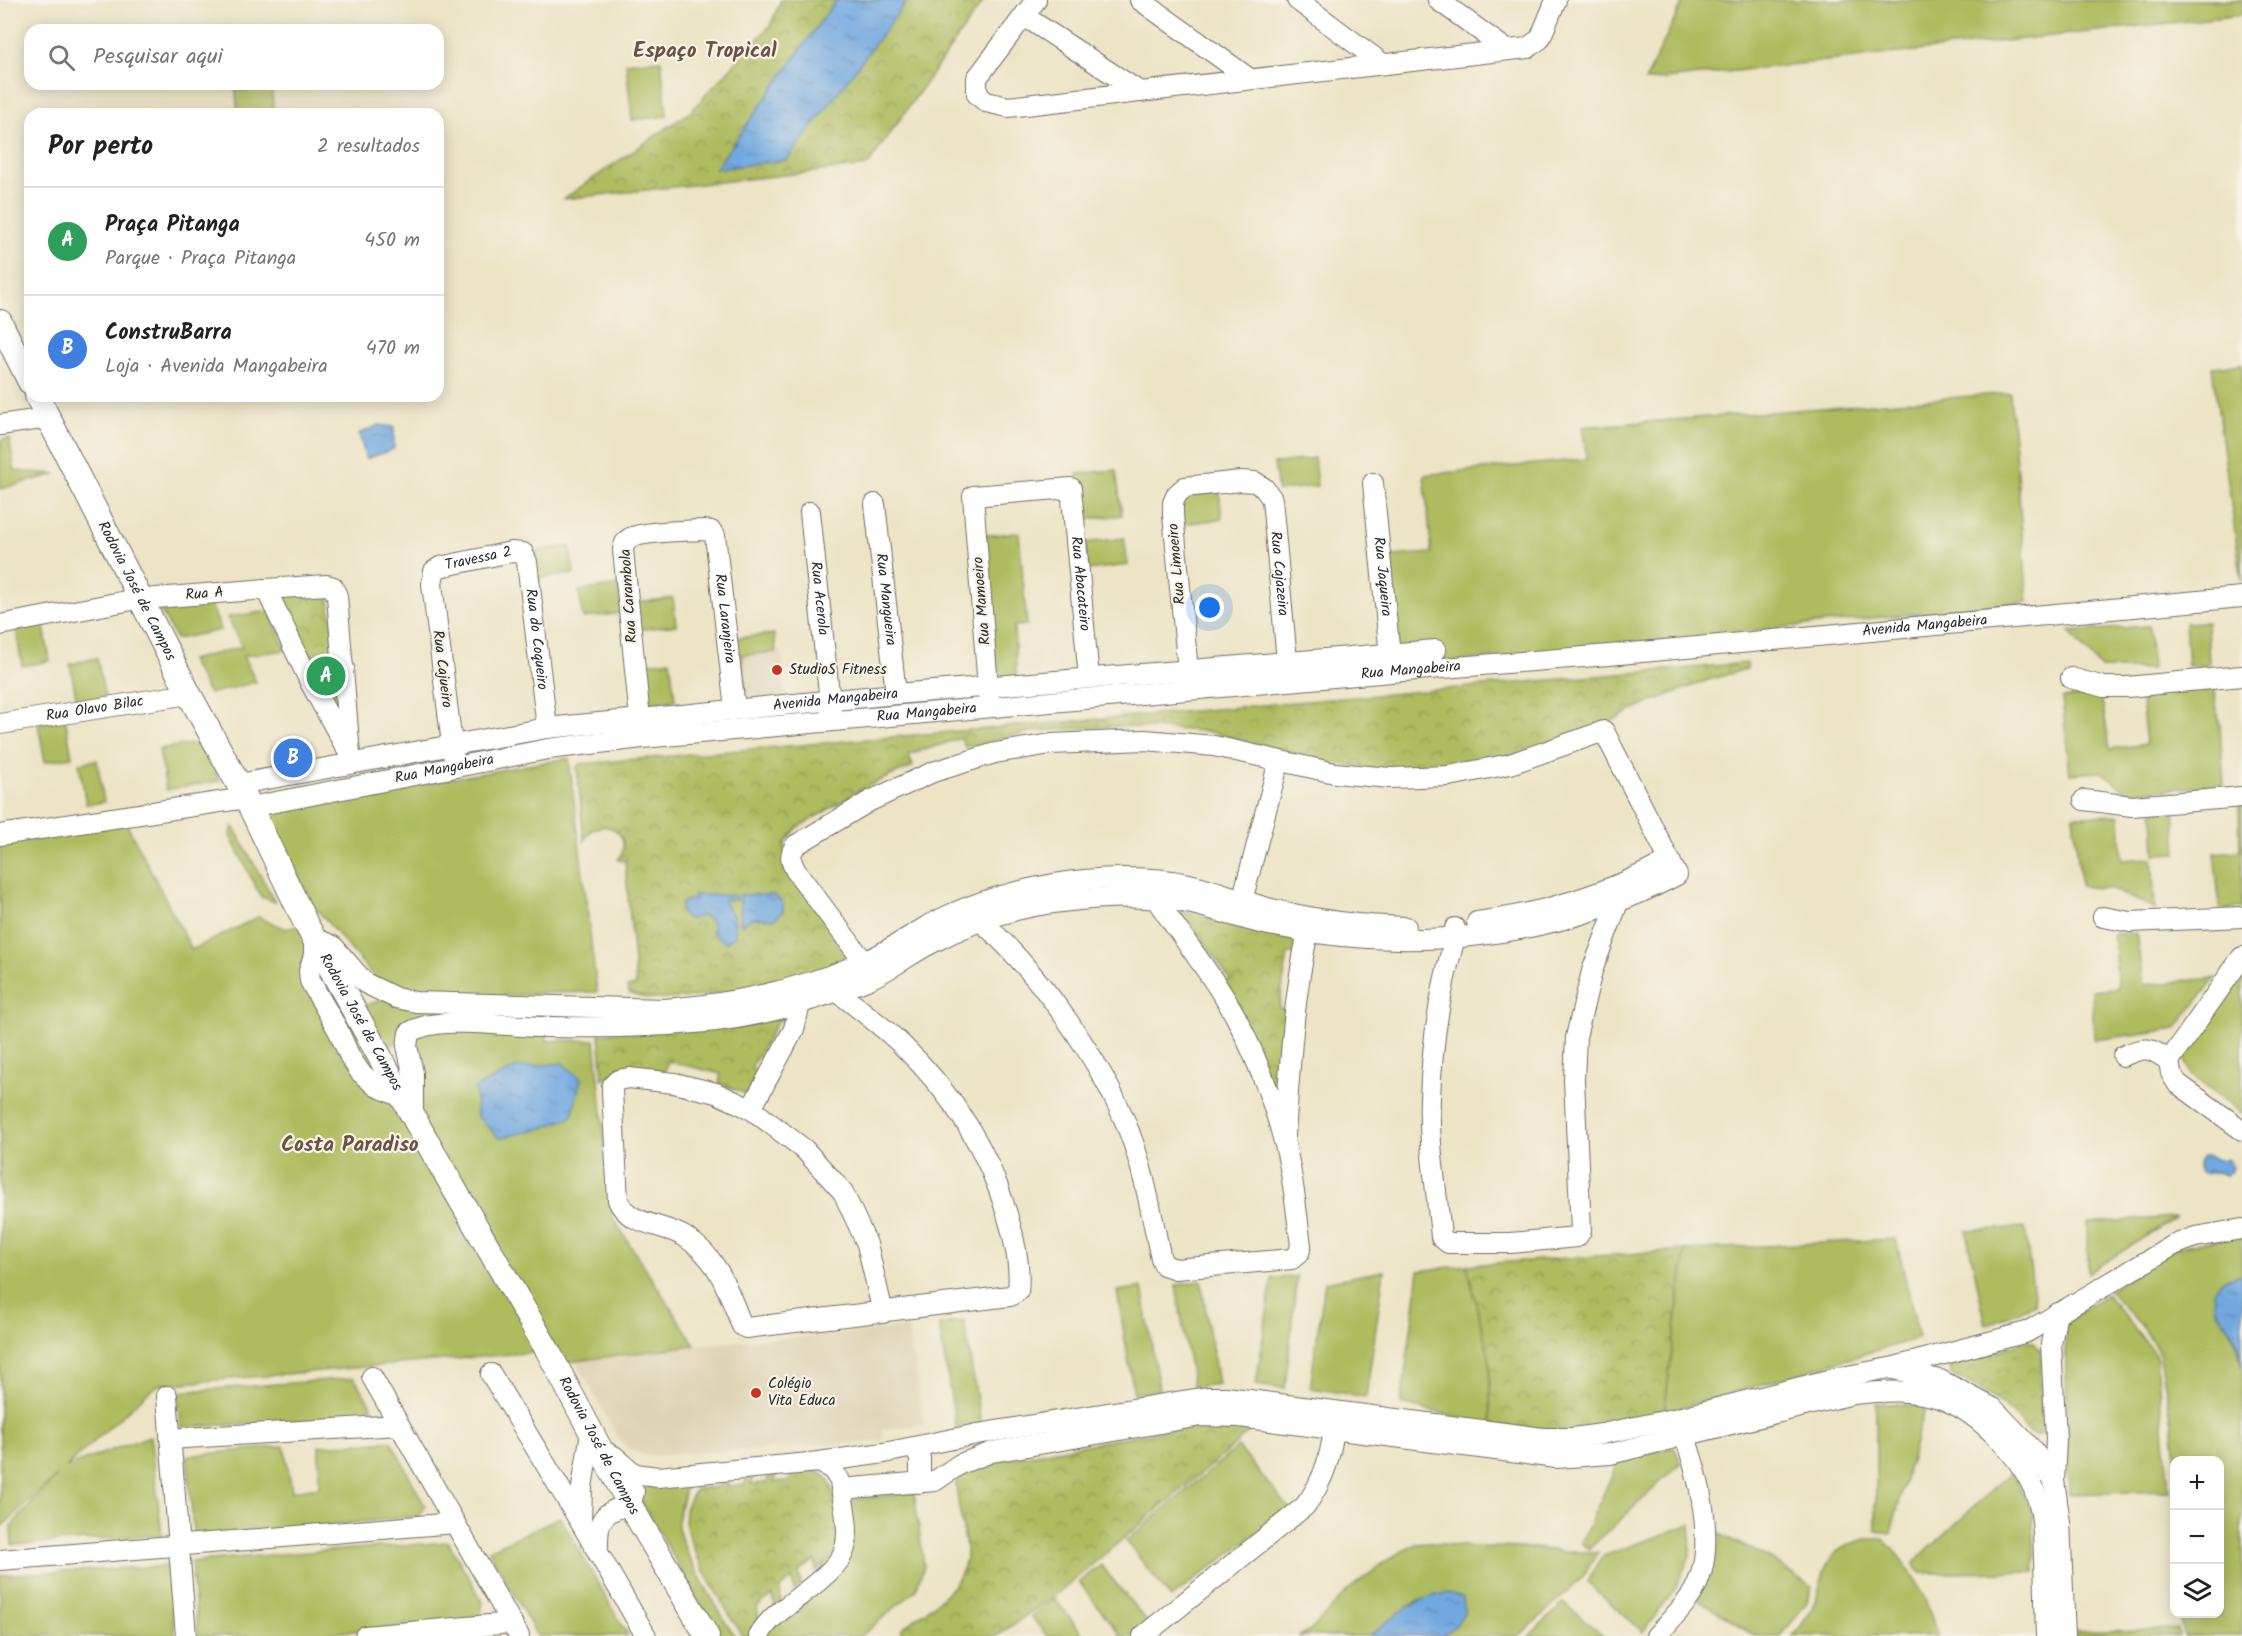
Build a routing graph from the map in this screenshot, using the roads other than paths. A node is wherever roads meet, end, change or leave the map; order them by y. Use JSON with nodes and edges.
{"nodes":[{"id":1,"x":1140,"y":0,"type":"edge"},
{"id":2,"x":1296,"y":0,"type":"edge"},
{"id":3,"x":1437,"y":0,"type":"edge"},
{"id":4,"x":1556,"y":0,"type":"edge"},
{"id":5,"x":1030,"y":8,"type":"edge"},
{"id":6,"x":1507,"y":50,"type":"junction"},
{"id":7,"x":1383,"y":64,"type":"junction"},
{"id":8,"x":1250,"y":79,"type":"junction"},
{"id":9,"x":1140,"y":92,"type":"junction"},
{"id":10,"x":2,"y":329,"type":"edge"},
{"id":11,"x":24,"y":371,"type":"edge"},
{"id":12,"x":40,"y":402,"type":"edge"},
{"id":13,"x":48,"y":418,"type":"junction"},
{"id":14,"x":0,"y":425,"type":"edge"},
{"id":15,"x":1373,"y":483,"type":"dead end"},
{"id":16,"x":1264,"y":488,"type":"joint"},
{"id":17,"x":973,"y":496,"type":"joint"},
{"id":18,"x":875,"y":504,"type":"dead end"},
{"id":19,"x":810,"y":512,"type":"dead end"},
{"id":20,"x":711,"y":531,"type":"joint"},
{"id":21,"x":523,"y":553,"type":"joint"},
{"id":22,"x":434,"y":571,"type":"joint"},
{"id":23,"x":266,"y":589,"type":"junction"},
{"id":24,"x":2242,"y":597,"type":"edge"},
{"id":25,"x":141,"y":599,"type":"junction"},
{"id":26,"x":0,"y":625,"type":"edge"},
{"id":27,"x":1436,"y":650,"type":"dead end"},
{"id":28,"x":1609,"y":655,"type":"joint"},
{"id":29,"x":1287,"y":661,"type":"junction"},
{"id":30,"x":1390,"y":663,"type":"junction"},
{"id":31,"x":344,"y":668,"type":"junction"},
{"id":32,"x":1187,"y":669,"type":"junction"},
{"id":33,"x":2242,"y":676,"type":"edge"},
{"id":34,"x":1089,"y":678,"type":"junction"},
{"id":35,"x":2071,"y":678,"type":"dead end"},
{"id":36,"x":311,"y":684,"type":"junction"},
{"id":37,"x":1190,"y":689,"type":"junction"},
{"id":38,"x":189,"y":693,"type":"junction"},
{"id":39,"x":896,"y":694,"type":"junction"},
{"id":40,"x":989,"y":697,"type":"junction"},
{"id":41,"x":735,"y":709,"type":"junction"},
{"id":42,"x":831,"y":710,"type":"junction"},
{"id":43,"x":640,"y":718,"type":"junction"},
{"id":44,"x":0,"y":724,"type":"edge"},
{"id":45,"x":547,"y":728,"type":"junction"},
{"id":46,"x":642,"y":738,"type":"junction"},
{"id":47,"x":453,"y":757,"type":"junction"},
{"id":48,"x":351,"y":759,"type":"junction"},
{"id":49,"x":1279,"y":761,"type":"junction"},
{"id":50,"x":245,"y":796,"type":"junction"},
{"id":51,"x":2242,"y":797,"type":"edge"},
{"id":52,"x":2084,"y":800,"type":"dead end"},
{"id":53,"x":0,"y":835,"type":"edge"},
{"id":54,"x":1674,"y":867,"type":"junction"},
{"id":55,"x":1058,"y":893,"type":"junction"},
{"id":56,"x":1156,"y":899,"type":"junction"},
{"id":57,"x":1619,"y":900,"type":"junction"},
{"id":58,"x":1239,"y":907,"type":"junction"},
{"id":59,"x":2103,"y":917,"type":"dead end"},
{"id":60,"x":2242,"y":917,"type":"edge"},
{"id":61,"x":981,"y":921,"type":"junction"},
{"id":62,"x":1308,"y":932,"type":"junction"},
{"id":63,"x":1455,"y":932,"type":"junction"},
{"id":64,"x":314,"y":938,"type":"junction"},
{"id":65,"x":2242,"y":957,"type":"edge"},
{"id":66,"x":864,"y":962,"type":"junction"},
{"id":67,"x":829,"y":985,"type":"junction"},
{"id":68,"x":396,"y":998,"type":"junction"},
{"id":69,"x":800,"y":1004,"type":"junction"},
{"id":70,"x":529,"y":1005,"type":"junction"},
{"id":71,"x":353,"y":1010,"type":"junction"},
{"id":72,"x":608,"y":1016,"type":"junction"},
{"id":73,"x":530,"y":1027,"type":"junction"},
{"id":74,"x":338,"y":1030,"type":"junction"},
{"id":75,"x":409,"y":1033,"type":"junction"},
{"id":76,"x":379,"y":1054,"type":"junction"},
{"id":77,"x":2124,"y":1056,"type":"dead end"},
{"id":78,"x":350,"y":1057,"type":"junction"},
{"id":79,"x":2169,"y":1061,"type":"junction"},
{"id":80,"x":408,"y":1106,"type":"junction"},
{"id":81,"x":751,"y":1109,"type":"junction"},
{"id":82,"x":2242,"y":1130,"type":"edge"},
{"id":83,"x":1285,"y":1144,"type":"junction"},
{"id":84,"x":2242,"y":1229,"type":"edge"},
{"id":85,"x":883,"y":1313,"type":"junction"},
{"id":86,"x":2057,"y":1313,"type":"junction"},
{"id":87,"x":2027,"y":1332,"type":"junction"},
{"id":88,"x":2051,"y":1344,"type":"junction"},
{"id":89,"x":1945,"y":1354,"type":"junction"},
{"id":90,"x":1889,"y":1368,"type":"junction"},
{"id":91,"x":491,"y":1374,"type":"dead end"},
{"id":92,"x":372,"y":1377,"type":"dead end"},
{"id":93,"x":1940,"y":1389,"type":"junction"},
{"id":94,"x":167,"y":1396,"type":"dead end"},
{"id":95,"x":1334,"y":1420,"type":"junction"},
{"id":96,"x":399,"y":1425,"type":"junction"},
{"id":97,"x":1682,"y":1427,"type":"junction"},
{"id":98,"x":170,"y":1439,"type":"junction"},
{"id":99,"x":2055,"y":1439,"type":"junction"},
{"id":100,"x":595,"y":1440,"type":"junction"},
{"id":101,"x":914,"y":1448,"type":"junction"},
{"id":102,"x":2023,"y":1453,"type":"junction"},
{"id":103,"x":819,"y":1462,"type":"junction"},
{"id":104,"x":658,"y":1477,"type":"junction"},
{"id":105,"x":2054,"y":1481,"type":"junction"},
{"id":106,"x":920,"y":1483,"type":"junction"},
{"id":107,"x":582,"y":1487,"type":"junction"},
{"id":108,"x":841,"y":1489,"type":"junction"},
{"id":109,"x":562,"y":1492,"type":"junction"},
{"id":110,"x":630,"y":1505,"type":"junction"},
{"id":111,"x":455,"y":1523,"type":"junction"},
{"id":112,"x":581,"y":1523,"type":"junction"},
{"id":113,"x":179,"y":1546,"type":"junction"},
{"id":114,"x":598,"y":1554,"type":"junction"},
{"id":115,"x":0,"y":1560,"type":"edge"},
{"id":116,"x":515,"y":1630,"type":"edge"},
{"id":117,"x":186,"y":1636,"type":"edge"},
{"id":118,"x":365,"y":1636,"type":"edge"},
{"id":119,"x":646,"y":1636,"type":"edge"},
{"id":120,"x":707,"y":1636,"type":"edge"},
{"id":121,"x":759,"y":1636,"type":"edge"},
{"id":122,"x":1143,"y":1636,"type":"edge"},
{"id":123,"x":1656,"y":1636,"type":"edge"},
{"id":124,"x":2046,"y":1636,"type":"edge"},
{"id":125,"x":2065,"y":1636,"type":"edge"}],
"edges":[{"from":1,"to":8,"type":"street"},
{"from":2,"to":7,"type":"street"},
{"from":3,"to":6,"type":"street"},
{"from":4,"to":6,"type":"street"},
{"from":5,"to":9,"type":"street"},
{"from":5,"to":9,"type":"street"},
{"from":6,"to":7,"type":"street"},
{"from":7,"to":8,"type":"street"},
{"from":8,"to":9,"type":"street"},
{"from":10,"to":11,"type":"main road"},
{"from":12,"to":13,"type":"main road","name":"Rodovia José de Campos"},
{"from":13,"to":14,"type":"street"},
{"from":13,"to":25,"type":"main road","name":"Rodovia José de Campos"},
{"from":15,"to":30,"type":"street","name":"Rua Jaqueira"},
{"from":16,"to":29,"type":"street","name":"Rua Cajazeira"},
{"from":16,"to":32,"type":"street","name":"Rua Limoeiro"},
{"from":17,"to":34,"type":"street","name":"Rua Abacateiro"},
{"from":17,"to":40,"type":"street","name":"Rua Mamoeiro"},
{"from":18,"to":39,"type":"street","name":"Rua Mangueira"},
{"from":19,"to":42,"type":"street","name":"Rua Acerola"},
{"from":20,"to":41,"type":"street","name":"Rua Laranjeira"},
{"from":20,"to":43,"type":"street","name":"Rua Carambola"},
{"from":21,"to":22,"type":"street","name":"Travessa 2"},
{"from":21,"to":45,"type":"street","name":"Rua do Coqueiro"},
{"from":22,"to":47,"type":"street","name":"Rua Cajueiro"},
{"from":23,"to":25,"type":"street","name":"Rua A"},
{"from":23,"to":31,"type":"street","name":"Rua A"},
{"from":23,"to":36,"type":"street"},
{"from":24,"to":28,"type":"street","name":"Avenida Mangabeira"},
{"from":25,"to":26,"type":"street","name":"Rua A"},
{"from":25,"to":38,"type":"main road","name":"Rodovia José de Campos"},
{"from":27,"to":30,"type":"street","name":"Avenida Mangabeira"},
{"from":28,"to":30,"type":"street","name":"Rua Mangabeira"},
{"from":29,"to":30,"type":"street","name":"Avenida Mangabeira"},
{"from":29,"to":32,"type":"street","name":"Avenida Mangabeira"},
{"from":30,"to":37,"type":"street","name":"Rua Mangabeira"},
{"from":31,"to":36,"type":"street"},
{"from":31,"to":48,"type":"street"},
{"from":32,"to":34,"type":"street","name":"Avenida Mangabeira"},
{"from":32,"to":37,"type":"street","name":"Rua Limoeiro"},
{"from":33,"to":35,"type":"street"},
{"from":34,"to":40,"type":"street","name":"Avenida Mangabeira"},
{"from":36,"to":48,"type":"street"},
{"from":37,"to":40,"type":"street","name":"Rua Mangabeira"},
{"from":38,"to":44,"type":"street","name":"Rua Olavo Bilac"},
{"from":38,"to":50,"type":"main road","name":"Rodovia José de Campos"},
{"from":39,"to":40,"type":"street","name":"Avenida Mangabeira"},
{"from":39,"to":42,"type":"street","name":"Avenida Mangabeira"},
{"from":40,"to":42,"type":"street","name":"Rua Mangabeira"},
{"from":41,"to":42,"type":"street","name":"Avenida Mangabeira"},
{"from":41,"to":43,"type":"street","name":"Avenida Mangabeira"},
{"from":42,"to":46,"type":"street","name":"Rua Mangabeira"},
{"from":43,"to":45,"type":"street","name":"Avenida Mangabeira"},
{"from":43,"to":46,"type":"street","name":"Rua Carambola"},
{"from":45,"to":47,"type":"street","name":"Avenida Mangabeira"},
{"from":46,"to":47,"type":"street","name":"Rua Mangabeira"},
{"from":47,"to":48,"type":"street","name":"Avenida Mangabeira"},
{"from":47,"to":50,"type":"street","name":"Rua Mangabeira"},
{"from":48,"to":50,"type":"street","name":"Avenida Mangabeira"},
{"from":49,"to":54,"type":"street"},
{"from":49,"to":58,"type":"street"},
{"from":49,"to":66,"type":"street"},
{"from":50,"to":53,"type":"street"},
{"from":50,"to":64,"type":"main road","name":"Rodovia José de Campos"},
{"from":51,"to":52,"type":"street"},
{"from":54,"to":57,"type":"street"},
{"from":54,"to":63,"type":"street"},
{"from":55,"to":56,"type":"street"},
{"from":55,"to":58,"type":"street"},
{"from":55,"to":61,"type":"street"},
{"from":55,"to":66,"type":"street"},
{"from":56,"to":58,"type":"street"},
{"from":56,"to":83,"type":"street"},
{"from":57,"to":63,"type":"street"},
{"from":57,"to":63,"type":"street"},
{"from":58,"to":62,"type":"street"},
{"from":58,"to":63,"type":"street"},
{"from":59,"to":60,"type":"street"},
{"from":61,"to":67,"type":"street"},
{"from":61,"to":83,"type":"street"},
{"from":62,"to":63,"type":"street"},
{"from":62,"to":83,"type":"street"},
{"from":64,"to":68,"type":"street"},
{"from":64,"to":71,"type":"main road","name":"Rodovia José de Campos"},
{"from":64,"to":74,"type":"street"},
{"from":65,"to":79,"type":"street"},
{"from":66,"to":67,"type":"street"},
{"from":67,"to":69,"type":"street"},
{"from":67,"to":72,"type":"street"},
{"from":67,"to":85,"type":"street"},
{"from":68,"to":70,"type":"street"},
{"from":68,"to":71,"type":"street"},
{"from":69,"to":72,"type":"street"},
{"from":69,"to":81,"type":"street"},
{"from":70,"to":72,"type":"street"},
{"from":70,"to":73,"type":"street"},
{"from":71,"to":74,"type":"street"},
{"from":71,"to":76,"type":"main road","name":"Rodovia José de Campos"},
{"from":72,"to":73,"type":"street"},
{"from":73,"to":75,"type":"street"},
{"from":74,"to":78,"type":"street"},
{"from":75,"to":76,"type":"street"},
{"from":75,"to":80,"type":"street"},
{"from":76,"to":78,"type":"street"},
{"from":76,"to":80,"type":"main road","name":"Rodovia José de Campos"},
{"from":77,"to":79,"type":"street"},
{"from":78,"to":80,"type":"street"},
{"from":79,"to":82,"type":"street"},
{"from":80,"to":100,"type":"main road","name":"Rodovia José de Campos"},
{"from":81,"to":85,"type":"street"},
{"from":81,"to":85,"type":"street"},
{"from":84,"to":86,"type":"street"},
{"from":86,"to":87,"type":"street"},
{"from":86,"to":88,"type":"street"},
{"from":87,"to":88,"type":"street"},
{"from":87,"to":89,"type":"street"},
{"from":88,"to":99,"type":"street"},
{"from":89,"to":90,"type":"street"},
{"from":89,"to":93,"type":"street"},
{"from":90,"to":93,"type":"street"},
{"from":90,"to":97,"type":"street"},
{"from":91,"to":109,"type":"street"},
{"from":92,"to":96,"type":"street"},
{"from":93,"to":97,"type":"street"},
{"from":93,"to":102,"type":"street"},
{"from":94,"to":98,"type":"street"},
{"from":95,"to":97,"type":"street"},
{"from":95,"to":101,"type":"street"},
{"from":95,"to":106,"type":"street"},
{"from":95,"to":122,"type":"street"},
{"from":96,"to":98,"type":"street"},
{"from":96,"to":111,"type":"street"},
{"from":97,"to":123,"type":"street"},
{"from":98,"to":113,"type":"street"},
{"from":99,"to":102,"type":"street"},
{"from":99,"to":105,"type":"street"},
{"from":100,"to":104,"type":"street"},
{"from":100,"to":107,"type":"street"},
{"from":100,"to":110,"type":"main road","name":"Rodovia José de Campos"},
{"from":101,"to":103,"type":"street"},
{"from":101,"to":106,"type":"street"},
{"from":102,"to":105,"type":"street"},
{"from":102,"to":124,"type":"street"},
{"from":103,"to":104,"type":"street"},
{"from":103,"to":108,"type":"street"},
{"from":104,"to":110,"type":"street"},
{"from":105,"to":125,"type":"street"},
{"from":106,"to":108,"type":"street"},
{"from":107,"to":109,"type":"street"},
{"from":107,"to":112,"type":"street"},
{"from":108,"to":121,"type":"street"},
{"from":109,"to":112,"type":"street"},
{"from":110,"to":114,"type":"street"},
{"from":110,"to":120,"type":"main road","name":"Rodovia José de Campos"},
{"from":111,"to":113,"type":"street"},
{"from":111,"to":116,"type":"street"},
{"from":112,"to":114,"type":"street"},
{"from":113,"to":115,"type":"street"},
{"from":113,"to":117,"type":"street"},
{"from":114,"to":119,"type":"street"},
{"from":116,"to":118,"type":"street"}]}
